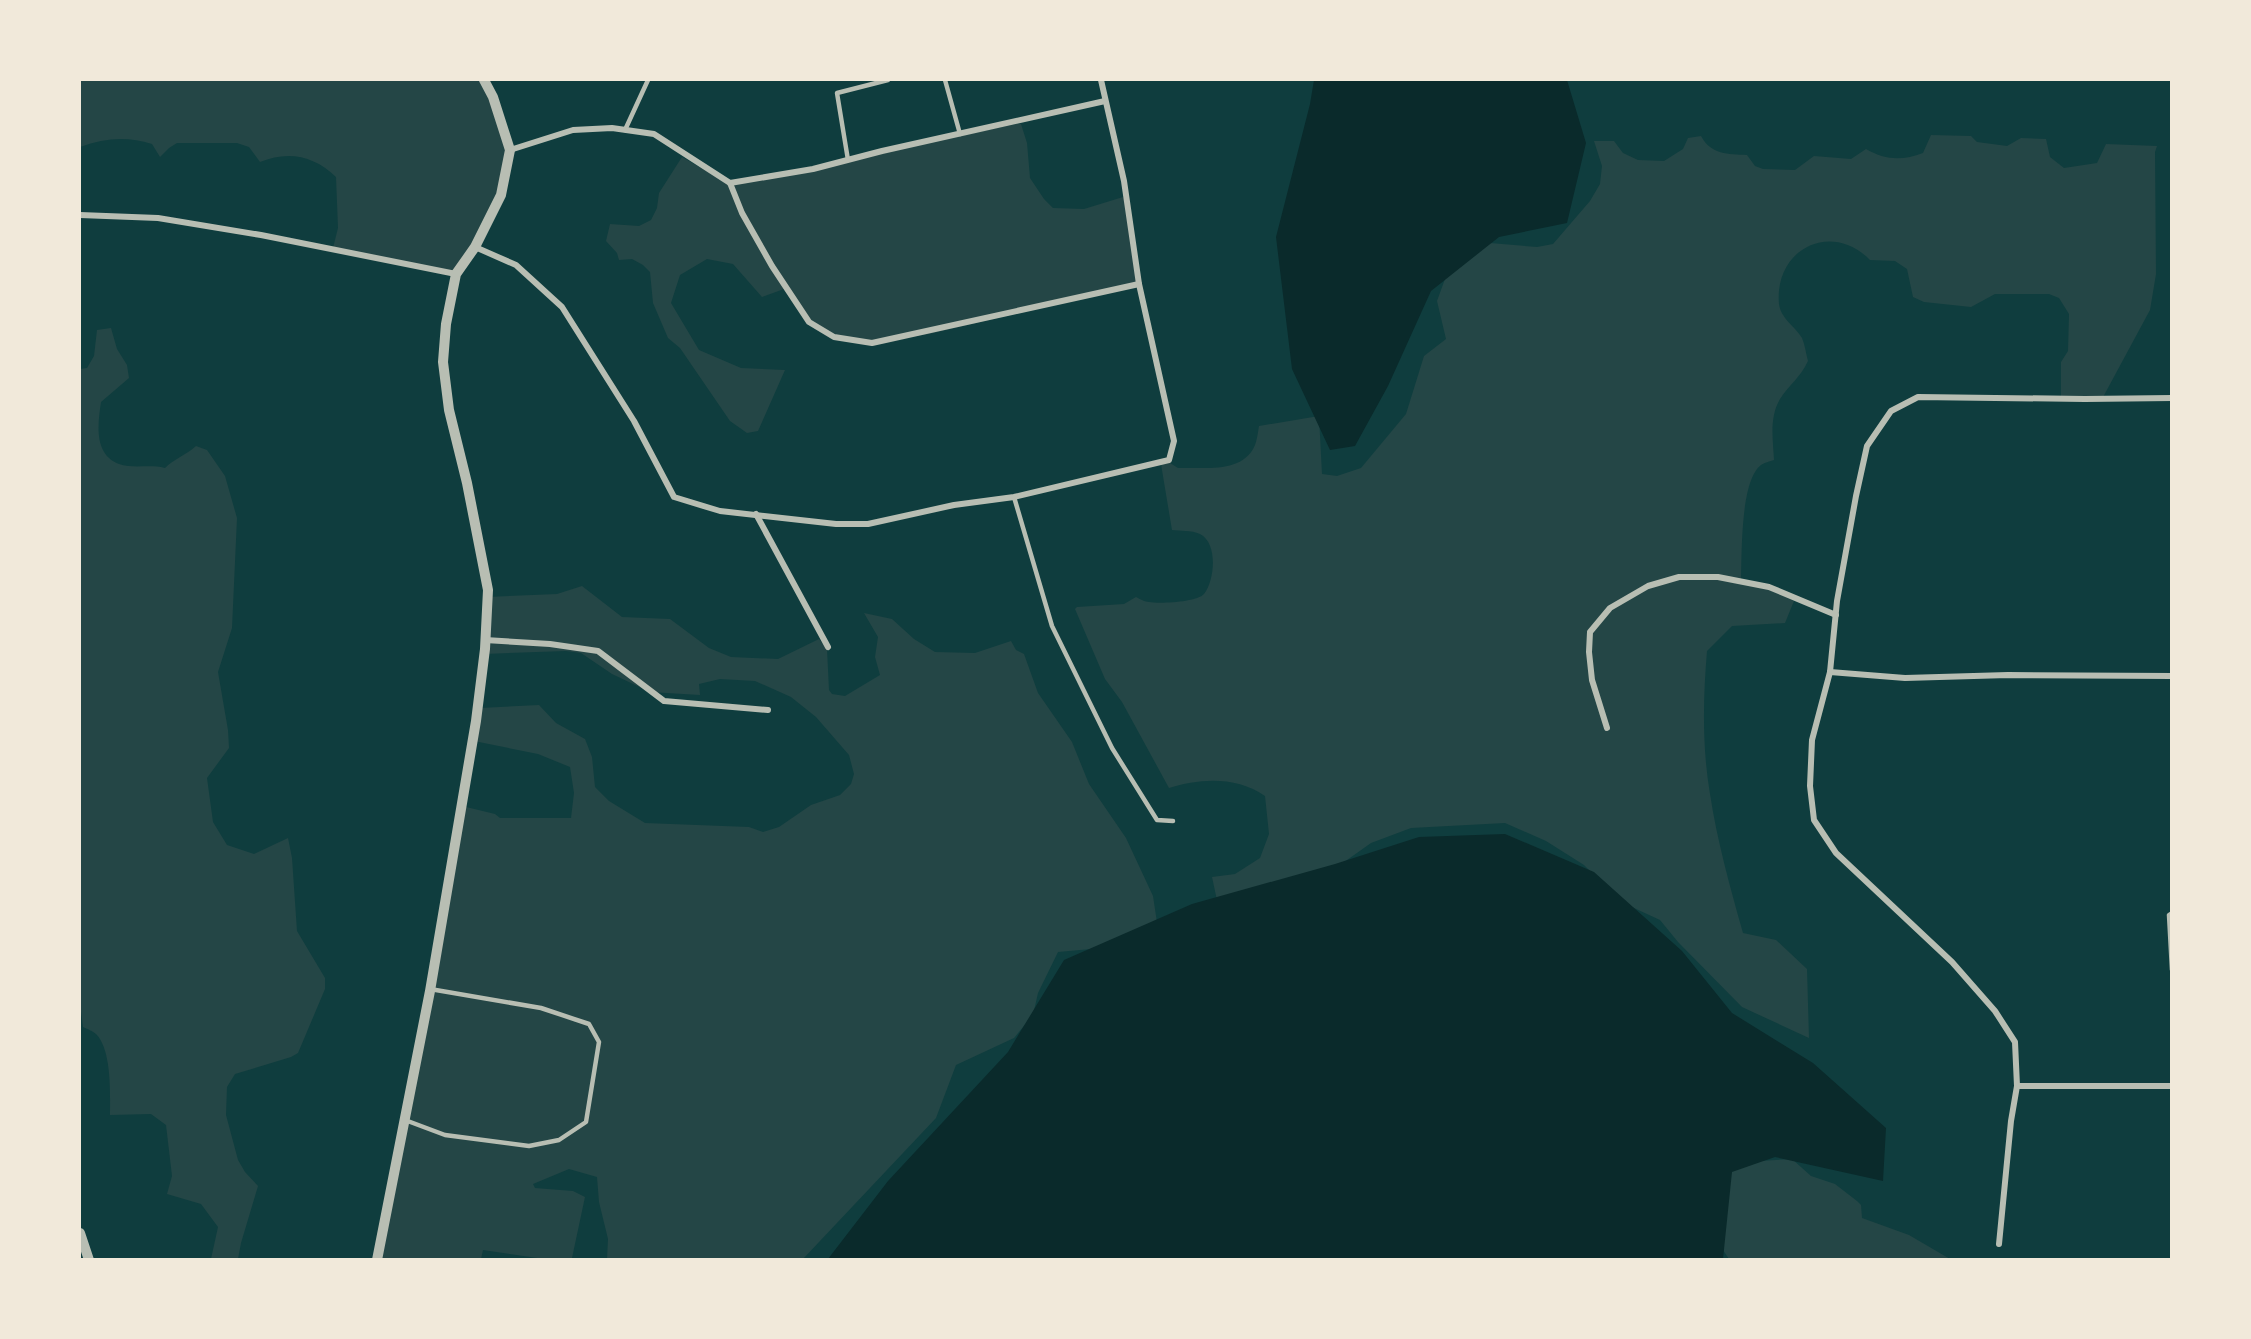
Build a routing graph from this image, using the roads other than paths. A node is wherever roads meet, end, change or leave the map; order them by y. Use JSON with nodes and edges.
{"nodes":[{"id":1,"x":484,"y":80,"type":"edge"},
{"id":2,"x":648,"y":80,"type":"edge"},
{"id":3,"x":888,"y":80,"type":"edge"},
{"id":4,"x":945,"y":80,"type":"edge"},
{"id":5,"x":1101,"y":80,"type":"edge"},
{"id":6,"x":1105,"y":101,"type":"junction"},
{"id":7,"x":626,"y":130,"type":"junction"},
{"id":8,"x":960,"y":134,"type":"junction"},
{"id":9,"x":510,"y":150,"type":"junction"},
{"id":10,"x":848,"y":160,"type":"junction"},
{"id":11,"x":730,"y":183,"type":"junction"},
{"id":12,"x":80,"y":215,"type":"edge"},
{"id":13,"x":475,"y":247,"type":"junction"},
{"id":14,"x":456,"y":274,"type":"junction"},
{"id":15,"x":1139,"y":284,"type":"junction"},
{"id":16,"x":2172,"y":398,"type":"edge"},
{"id":17,"x":1014,"y":497,"type":"junction"},
{"id":18,"x":756,"y":514,"type":"junction"},
{"id":19,"x":1836,"y":615,"type":"junction"},
{"id":20,"x":485,"y":640,"type":"junction"},
{"id":21,"x":828,"y":647,"type":"dead end"},
{"id":22,"x":1830,"y":672,"type":"junction"},
{"id":23,"x":2172,"y":676,"type":"edge"},
{"id":24,"x":768,"y":710,"type":"dead end"},
{"id":25,"x":1607,"y":728,"type":"dead end"},
{"id":26,"x":1173,"y":821,"type":"dead end"},
{"id":27,"x":2172,"y":913,"type":"edge"},
{"id":28,"x":2172,"y":970,"type":"edge"},
{"id":29,"x":430,"y":988,"type":"junction"},
{"id":30,"x":2017,"y":1086,"type":"junction"},
{"id":31,"x":2172,"y":1086,"type":"edge"},
{"id":32,"x":405,"y":1120,"type":"junction"},
{"id":33,"x":80,"y":1233,"type":"edge"},
{"id":34,"x":1999,"y":1244,"type":"dead end"},
{"id":35,"x":89,"y":1260,"type":"edge"},
{"id":36,"x":377,"y":1260,"type":"edge"}],
"edges":[{"from":1,"to":9,"type":"street"},
{"from":2,"to":7,"type":"lane"},
{"from":3,"to":10,"type":"lane"},
{"from":4,"to":8,"type":"lane"},
{"from":5,"to":6,"type":"street"},
{"from":6,"to":8,"type":"street"},
{"from":6,"to":15,"type":"street"},
{"from":7,"to":9,"type":"street"},
{"from":7,"to":11,"type":"street"},
{"from":8,"to":10,"type":"street"},
{"from":9,"to":13,"type":"street"},
{"from":10,"to":11,"type":"street"},
{"from":11,"to":15,"type":"street"},
{"from":12,"to":14,"type":"street"},
{"from":13,"to":14,"type":"street"},
{"from":13,"to":18,"type":"street"},
{"from":14,"to":20,"type":"street"},
{"from":15,"to":17,"type":"street"},
{"from":16,"to":19,"type":"street"},
{"from":17,"to":18,"type":"street"},
{"from":17,"to":26,"type":"lane"},
{"from":18,"to":21,"type":"street"},
{"from":19,"to":22,"type":"street"},
{"from":19,"to":25,"type":"street"},
{"from":20,"to":24,"type":"street"},
{"from":20,"to":29,"type":"street"},
{"from":22,"to":23,"type":"street"},
{"from":22,"to":30,"type":"street"},
{"from":27,"to":28,"type":"lane"},
{"from":29,"to":32,"type":"street"},
{"from":29,"to":32,"type":"lane"},
{"from":30,"to":31,"type":"street"},
{"from":30,"to":34,"type":"street"},
{"from":32,"to":36,"type":"street"},
{"from":33,"to":35,"type":"street"}]}
